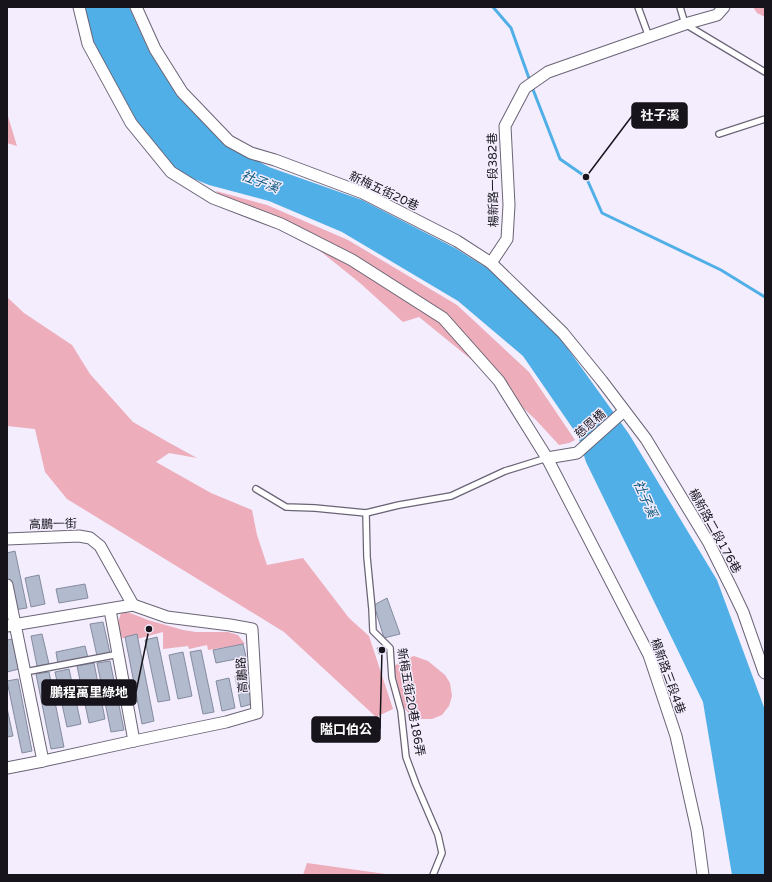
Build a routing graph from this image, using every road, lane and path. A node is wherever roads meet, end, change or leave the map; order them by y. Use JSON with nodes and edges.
{"nodes":[{"id":1,"x":79,"y":7,"type":"edge"},
{"id":2,"x":136,"y":7,"type":"edge"},
{"id":3,"x":638,"y":7,"type":"edge"},
{"id":4,"x":680,"y":7,"type":"edge"},
{"id":5,"x":724,"y":7,"type":"edge"},
{"id":6,"x":685,"y":24,"type":"junction"},
{"id":7,"x":649,"y":37,"type":"junction"},
{"id":8,"x":765,"y":72,"type":"edge"},
{"id":9,"x":765,"y":119,"type":"edge"},
{"id":10,"x":719,"y":134,"type":"dead end"},
{"id":11,"x":491,"y":263,"type":"junction"},
{"id":12,"x":622,"y":413,"type":"junction"},
{"id":13,"x":547,"y":458,"type":"junction"},
{"id":14,"x":256,"y":489,"type":"dead end"},
{"id":15,"x":366,"y":513,"type":"junction"},
{"id":16,"x":7,"y":539,"type":"edge"},
{"id":17,"x":7,"y":585,"type":"edge"},
{"id":18,"x":133,"y":605,"type":"junction"},
{"id":19,"x":110,"y":610,"type":"junction"},
{"id":20,"x":11,"y":626,"type":"edge"},
{"id":21,"x":118,"y":654,"type":"junction"},
{"id":22,"x":25,"y":672,"type":"junction"},
{"id":23,"x":765,"y":673,"type":"edge"},
{"id":24,"x":134,"y":741,"type":"junction"},
{"id":25,"x":43,"y":761,"type":"junction"},
{"id":26,"x":7,"y":768,"type":"edge"},
{"id":27,"x":433,"y":875,"type":"edge"},
{"id":28,"x":703,"y":875,"type":"edge"}],
"edges":[{"from":1,"to":13,"type":"street","name":"楊新路三段4巷"},
{"from":2,"to":11,"type":"street","name":"新梅五街20巷"},
{"from":3,"to":7,"type":"lane"},
{"from":4,"to":6,"type":"lane"},
{"from":5,"to":6,"type":"street","name":"楊新路一段382巷"},
{"from":6,"to":7,"type":"street","name":"楊新路一段382巷"},
{"from":6,"to":8,"type":"lane"},
{"from":7,"to":11,"type":"street","name":"楊新路一段382巷"},
{"from":9,"to":10,"type":"lane"},
{"from":11,"to":12,"type":"street","name":"新梅五街20巷"},
{"from":12,"to":13,"type":"street","name":"慈恩橋"},
{"from":12,"to":23,"type":"street","name":"楊新路二段176巷"},
{"from":13,"to":15,"type":"lane"},
{"from":13,"to":28,"type":"street","name":"楊新路三段4巷"},
{"from":14,"to":15,"type":"lane"},
{"from":15,"to":27,"type":"lane","name":"新梅五街20巷186弄"},
{"from":16,"to":18,"type":"street","name":"高鵬一街"},
{"from":17,"to":20,"type":"street"},
{"from":18,"to":19,"type":"street"},
{"from":18,"to":24,"type":"street","name":"高鵬路"},
{"from":19,"to":20,"type":"street"},
{"from":19,"to":21,"type":"street"},
{"from":20,"to":22,"type":"street"},
{"from":21,"to":22,"type":"lane"},
{"from":21,"to":24,"type":"street"},
{"from":22,"to":25,"type":"street"},
{"from":24,"to":25,"type":"street","name":"高鵬路"},
{"from":25,"to":26,"type":"street","name":"高鵬路"}]}
